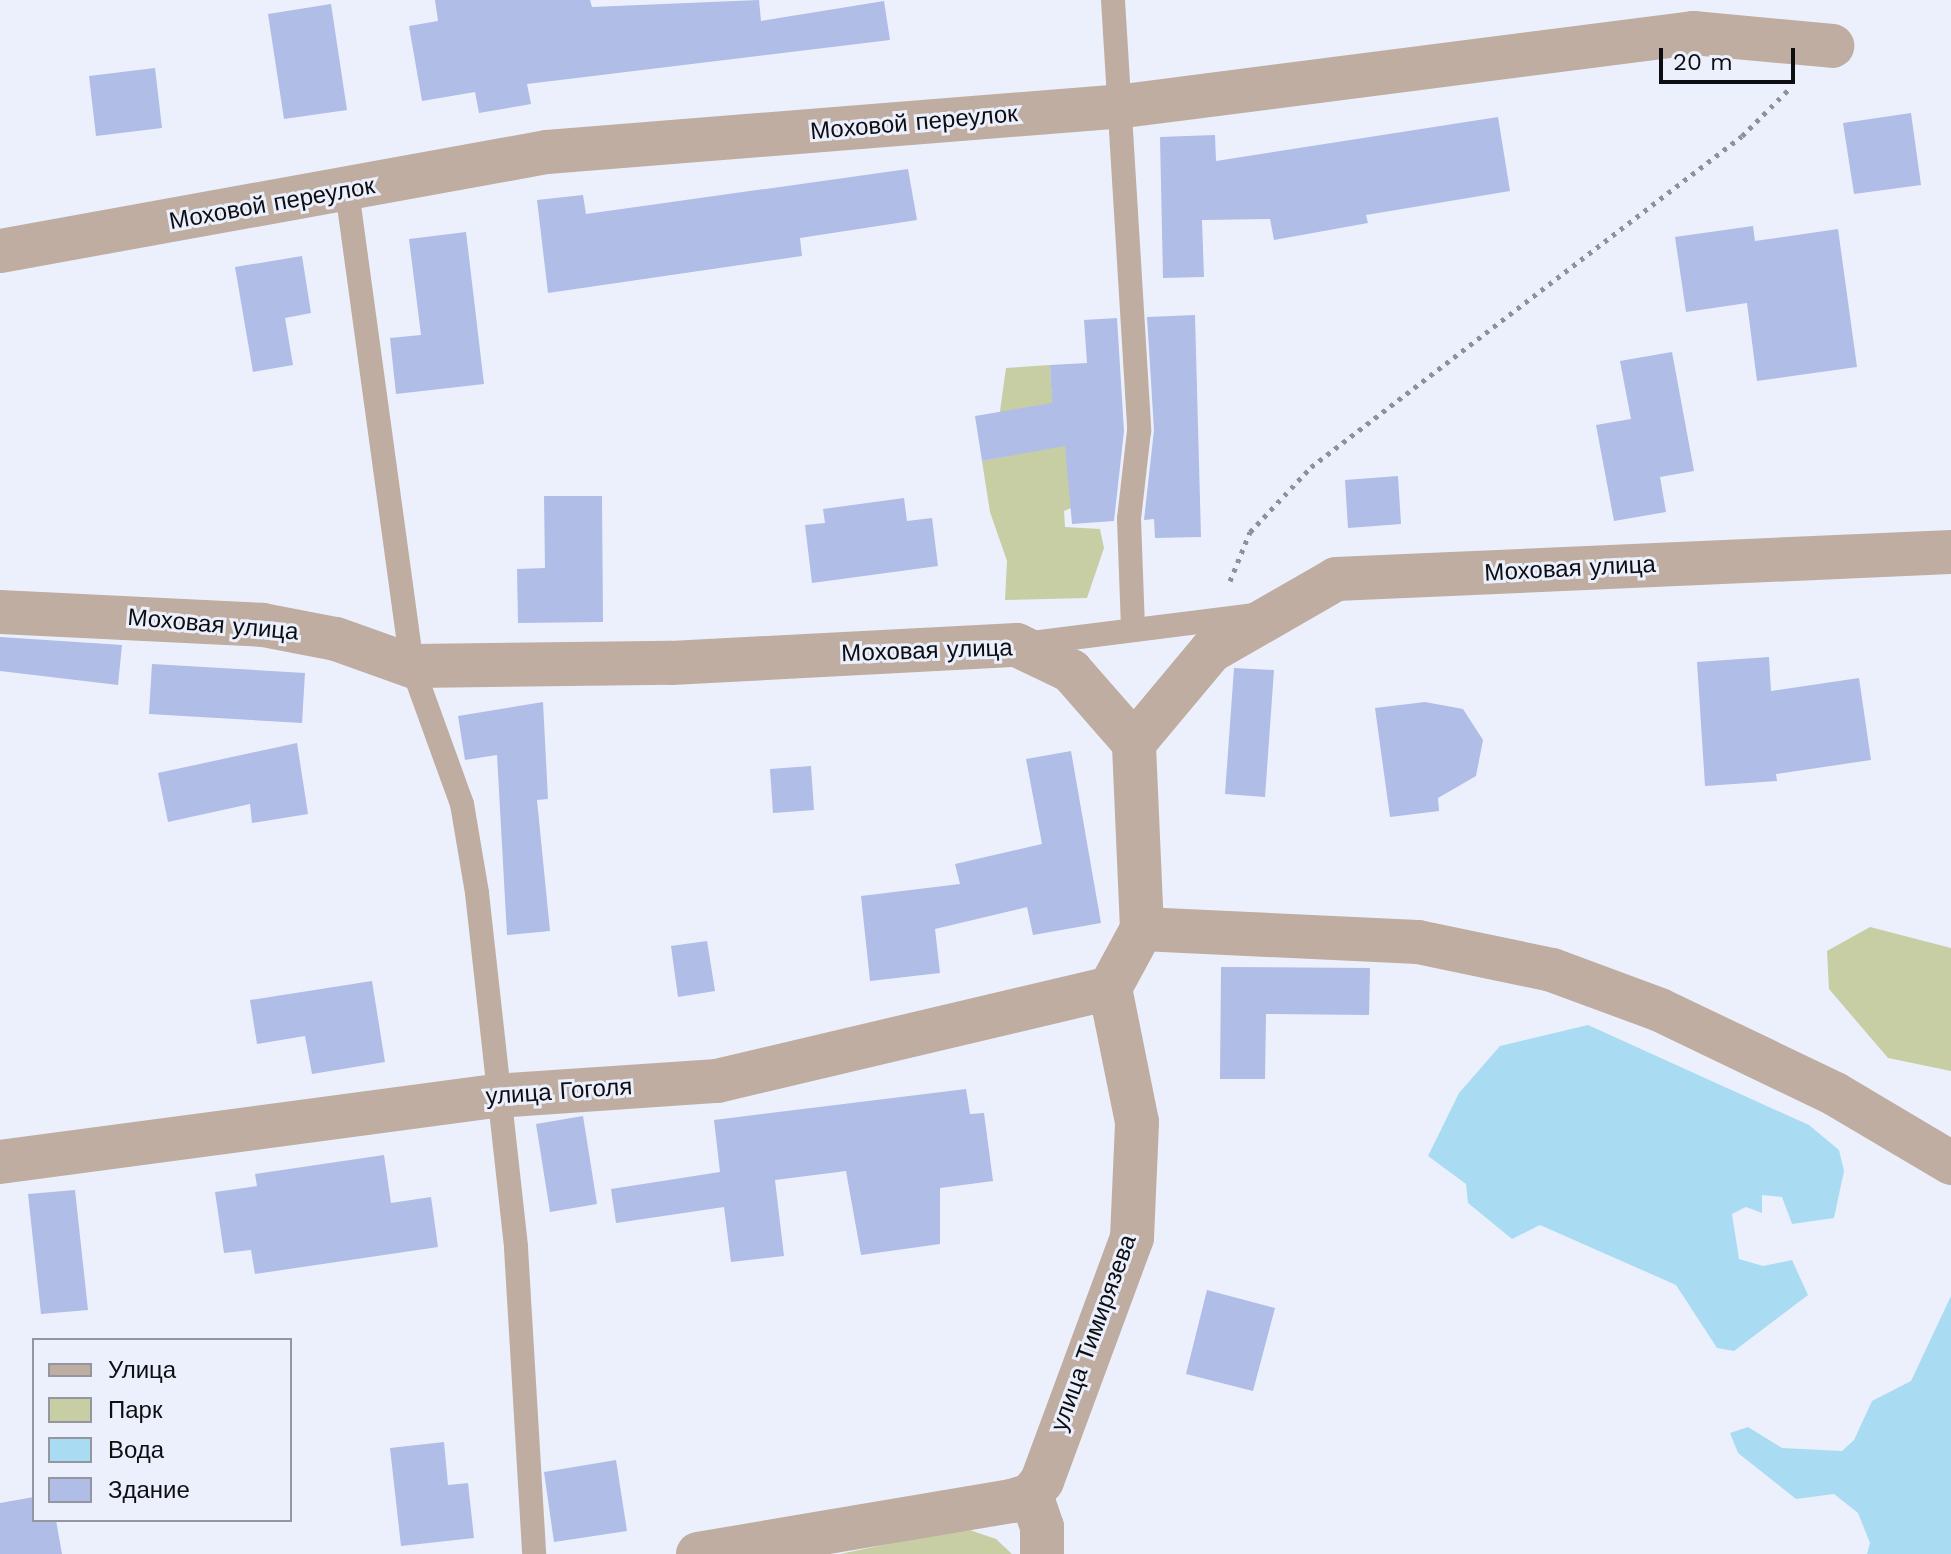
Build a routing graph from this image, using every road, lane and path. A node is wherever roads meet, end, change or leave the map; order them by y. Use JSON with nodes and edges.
{"nodes":[{"id":1,"x":1113,"y":0,"type":"edge"},
{"id":2,"x":1832,"y":46,"type":"joint"},
{"id":3,"x":1124,"y":106,"type":"junction"},
{"id":4,"x":347,"y":191,"type":"junction"},
{"id":5,"x":0,"y":251,"type":"edge"},
{"id":6,"x":1951,"y":552,"type":"edge"},
{"id":7,"x":0,"y":612,"type":"edge"},
{"id":8,"x":1272,"y":613,"type":"junction"},
{"id":9,"x":1216,"y":616,"type":"junction"},
{"id":10,"x":1133,"y":626,"type":"junction"},
{"id":11,"x":1017,"y":645,"type":"junction"},
{"id":12,"x":412,"y":666,"type":"junction"},
{"id":13,"x":1134,"y":743,"type":"junction"},
{"id":14,"x":1142,"y":929,"type":"junction"},
{"id":15,"x":1110,"y":988,"type":"junction"},
{"id":16,"x":495,"y":1096,"type":"junction"},
{"id":17,"x":0,"y":1162,"type":"edge"},
{"id":18,"x":1951,"y":1163,"type":"edge"},
{"id":19,"x":1031,"y":1495,"type":"junction"},
{"id":20,"x":534,"y":1554,"type":"edge"},
{"id":21,"x":698,"y":1554,"type":"edge"},
{"id":22,"x":1042,"y":1554,"type":"edge"}],
"edges":[{"from":1,"to":3,"type":"lane"},
{"from":2,"to":3,"type":"street","name":"Моховой переулок"},
{"from":2,"to":9,"type":"path"},
{"from":3,"to":4,"type":"street","name":"Моховой переулок"},
{"from":3,"to":10,"type":"lane"},
{"from":4,"to":5,"type":"street","name":"Моховой переулок"},
{"from":4,"to":12,"type":"lane"},
{"from":6,"to":8,"type":"street","name":"Моховая улица"},
{"from":7,"to":12,"type":"street","name":"Моховая улица"},
{"from":8,"to":9,"type":"lane"},
{"from":8,"to":13,"type":"street","name":"Моховая улица"},
{"from":9,"to":10,"type":"lane"},
{"from":10,"to":11,"type":"lane"},
{"from":11,"to":12,"type":"street","name":"Моховая улица"},
{"from":11,"to":13,"type":"street","name":"Моховая улица"},
{"from":12,"to":16,"type":"lane"},
{"from":13,"to":14,"type":"street"},
{"from":14,"to":15,"type":"street"},
{"from":14,"to":18,"type":"street"},
{"from":15,"to":16,"type":"street","name":"улица Гоголя"},
{"from":15,"to":19,"type":"street","name":"улица Тимирязева"},
{"from":16,"to":17,"type":"street","name":"улица Гоголя"},
{"from":16,"to":20,"type":"lane"},
{"from":19,"to":21,"type":"street"},
{"from":19,"to":22,"type":"street"}]}
